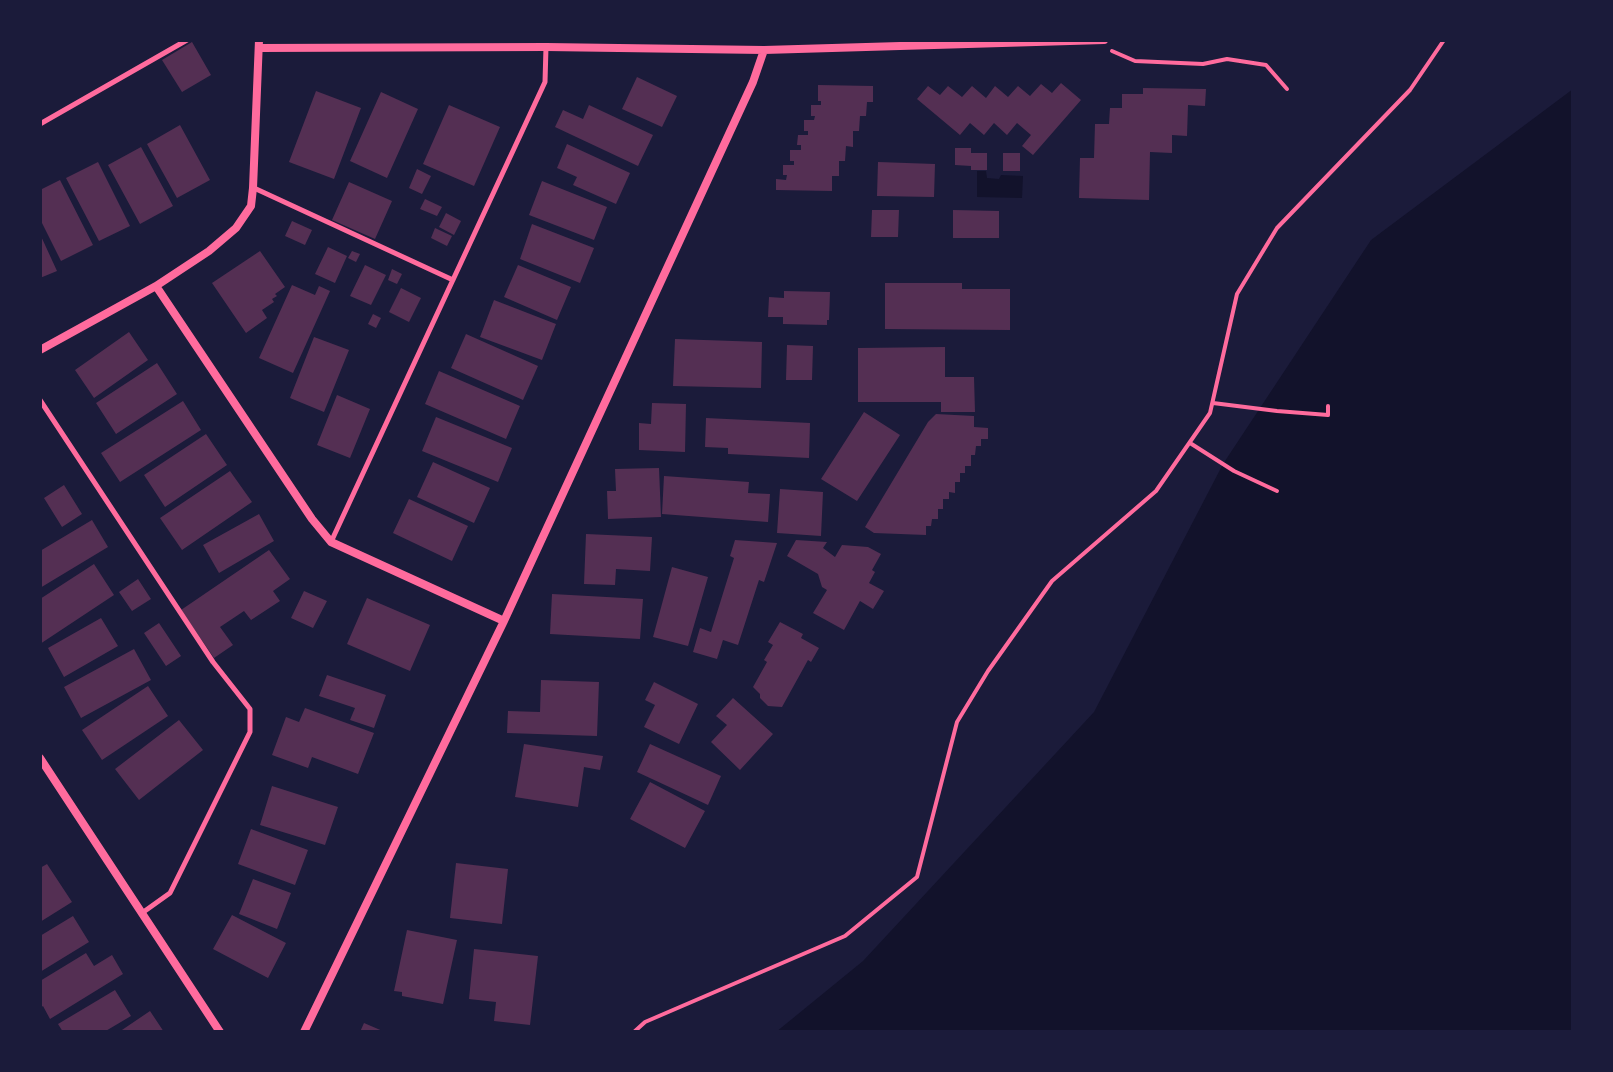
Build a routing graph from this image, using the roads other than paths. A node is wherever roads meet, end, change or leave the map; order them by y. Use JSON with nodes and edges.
{"nodes":[{"id":1,"x":187,"y":40,"type":"edge"},
{"id":2,"x":1104,"y":40,"type":"edge"},
{"id":3,"x":1092,"y":42,"type":"edge"},
{"id":4,"x":259,"y":44,"type":"edge"},
{"id":5,"x":546,"y":47,"type":"junction"},
{"id":6,"x":764,"y":50,"type":"junction"},
{"id":7,"x":40,"y":124,"type":"edge"},
{"id":8,"x":253,"y":188,"type":"junction"},
{"id":9,"x":453,"y":280,"type":"junction"},
{"id":10,"x":156,"y":286,"type":"junction"},
{"id":11,"x":40,"y":350,"type":"edge"},
{"id":12,"x":40,"y":400,"type":"edge"},
{"id":13,"x":331,"y":542,"type":"junction"},
{"id":14,"x":504,"y":621,"type":"junction"},
{"id":15,"x":40,"y":758,"type":"edge"},
{"id":16,"x":142,"y":913,"type":"junction"},
{"id":17,"x":220,"y":1032,"type":"edge"},
{"id":18,"x":304,"y":1032,"type":"edge"}],
"edges":[{"from":1,"to":7,"type":"lane"},
{"from":2,"to":3,"type":"street"},
{"from":3,"to":6,"type":"street"},
{"from":4,"to":5,"type":"street"},
{"from":4,"to":8,"type":"street"},
{"from":5,"to":6,"type":"street"},
{"from":5,"to":9,"type":"lane"},
{"from":6,"to":14,"type":"street"},
{"from":8,"to":9,"type":"lane"},
{"from":8,"to":10,"type":"street"},
{"from":9,"to":13,"type":"lane"},
{"from":10,"to":11,"type":"street"},
{"from":10,"to":13,"type":"street"},
{"from":12,"to":16,"type":"lane"},
{"from":13,"to":14,"type":"street"},
{"from":14,"to":18,"type":"street"},
{"from":15,"to":16,"type":"street"},
{"from":16,"to":17,"type":"street"}]}
